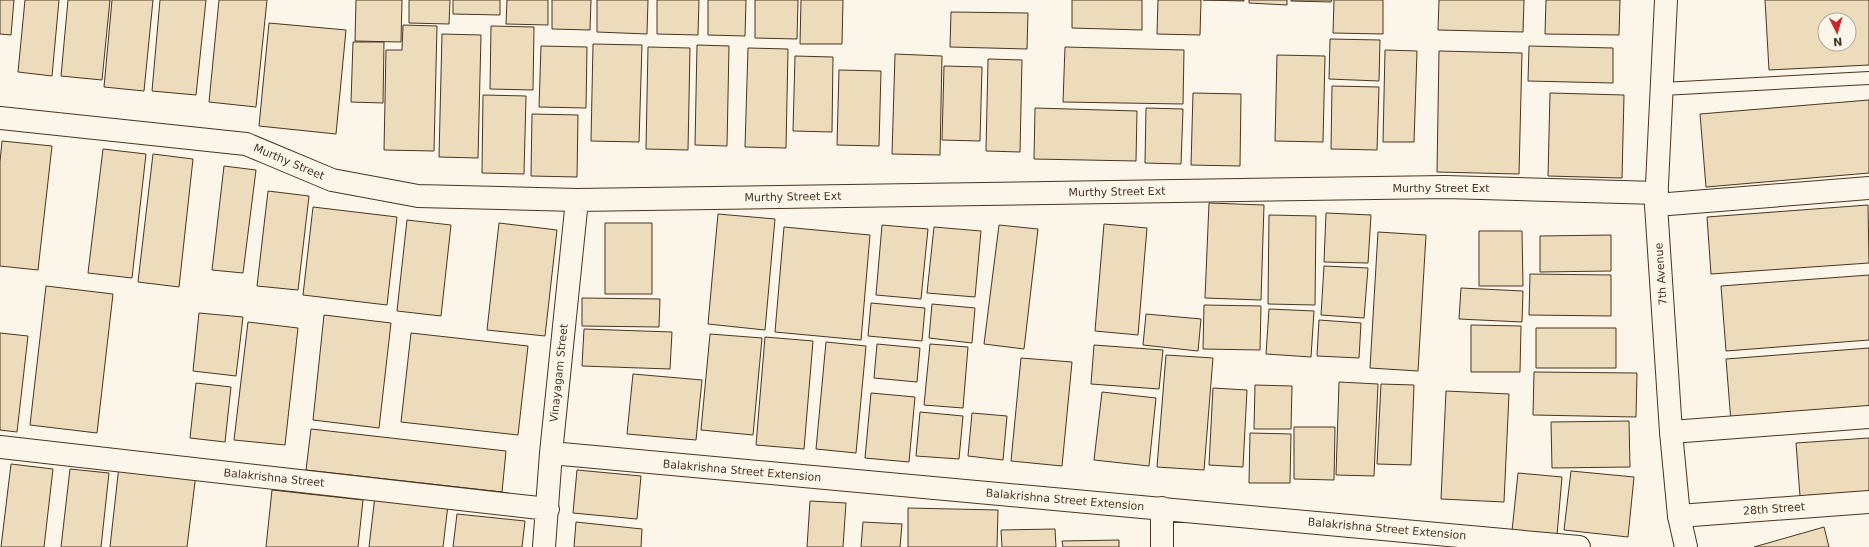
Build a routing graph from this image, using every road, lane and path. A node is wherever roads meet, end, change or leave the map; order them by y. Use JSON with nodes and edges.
{"nodes":[{"id":1,"x":1666,"y":0,"type":"edge"},
{"id":2,"x":1869,"y":78,"type":"edge"},
{"id":3,"x":1662,"y":89,"type":"junction"},
{"id":4,"x":0,"y":118,"type":"edge"},
{"id":5,"x":1869,"y":188,"type":"edge"},
{"id":6,"x":1657,"y":199,"type":"junction"},
{"id":7,"x":577,"y":200,"type":"junction"},
{"id":8,"x":1869,"y":417,"type":"edge"},
{"id":9,"x":1671,"y":432,"type":"junction"},
{"id":10,"x":0,"y":447,"type":"edge"},
{"id":11,"x":551,"y":453,"type":"junction"},
{"id":12,"x":1869,"y":502,"type":"edge"},
{"id":13,"x":1162,"y":508,"type":"junction"},
{"id":14,"x":548,"y":509,"type":"junction"},
{"id":15,"x":1679,"y":516,"type":"junction"},
{"id":16,"x":544,"y":547,"type":"edge"},
{"id":17,"x":1162,"y":547,"type":"edge"},
{"id":18,"x":1579,"y":547,"type":"edge"},
{"id":19,"x":1686,"y":547,"type":"edge"}],
"edges":[{"from":1,"to":3,"type":"street","name":"7th Avenue"},
{"from":2,"to":3,"type":"lane"},
{"from":3,"to":6,"type":"street","name":"7th Avenue"},
{"from":4,"to":7,"type":"street","name":"Murthy Street"},
{"from":5,"to":6,"type":"street","name":"Murthy Street Ext"},
{"from":6,"to":7,"type":"street","name":"Murthy Street Ext"},
{"from":6,"to":9,"type":"street","name":"7th Avenue"},
{"from":7,"to":11,"type":"street","name":"Vinayagam Street"},
{"from":8,"to":9,"type":"street"},
{"from":9,"to":15,"type":"street","name":"7th Avenue"},
{"from":10,"to":14,"type":"street","name":"Balakrishna Street"},
{"from":11,"to":13,"type":"street","name":"Balakrishna Street Extension"},
{"from":11,"to":14,"type":"street","name":"Vinayagam Street"},
{"from":12,"to":15,"type":"street","name":"28th Street"},
{"from":13,"to":17,"type":"street"},
{"from":13,"to":18,"type":"street","name":"Balakrishna Street Extension"},
{"from":14,"to":16,"type":"street","name":"Vinayagam Street"},
{"from":15,"to":19,"type":"street","name":"7th Avenue"}]}
